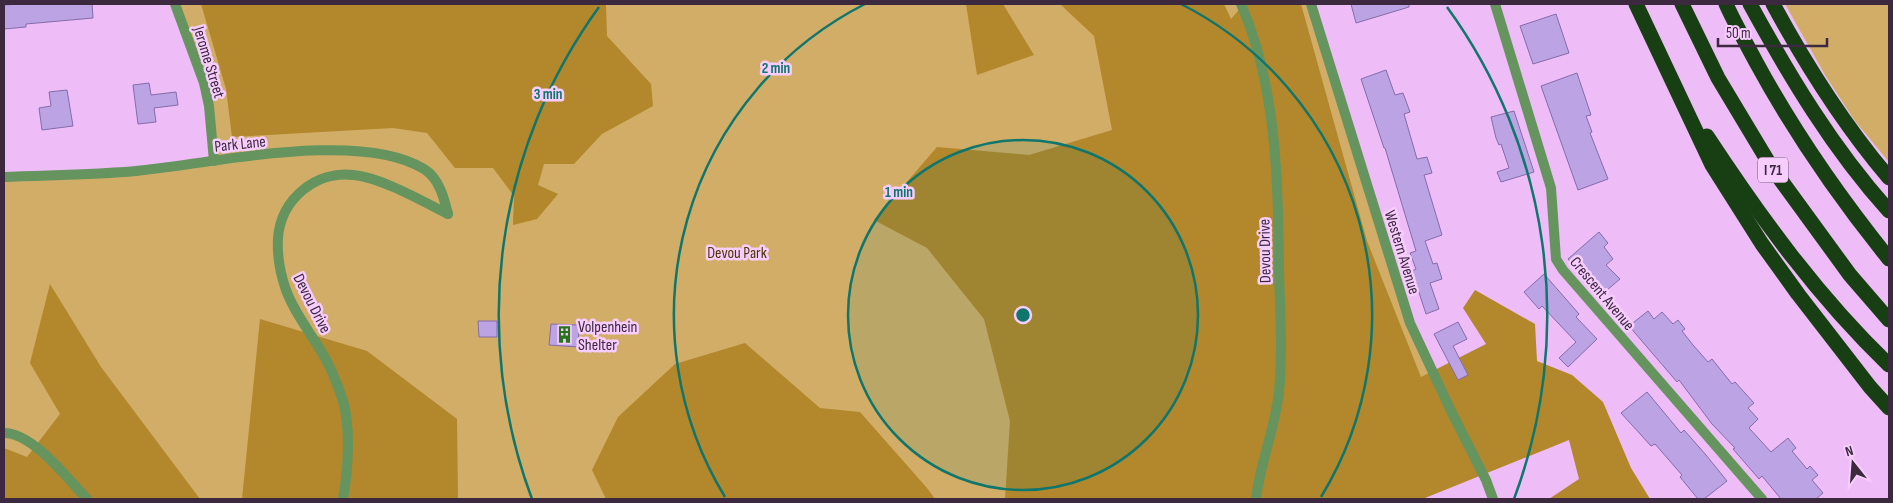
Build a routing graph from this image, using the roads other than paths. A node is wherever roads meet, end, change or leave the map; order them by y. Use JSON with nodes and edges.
{"nodes":[{"id":1,"x":175,"y":4,"type":"edge"},
{"id":2,"x":1241,"y":4,"type":"edge"},
{"id":3,"x":1311,"y":4,"type":"edge"},
{"id":4,"x":1496,"y":4,"type":"edge"},
{"id":5,"x":1636,"y":4,"type":"edge"},
{"id":6,"x":1682,"y":4,"type":"edge"},
{"id":7,"x":1726,"y":4,"type":"edge"},
{"id":8,"x":1750,"y":4,"type":"edge"},
{"id":9,"x":1773,"y":4,"type":"edge"},
{"id":10,"x":1676,"y":91,"type":"junction"},
{"id":11,"x":214,"y":161,"type":"junction"},
{"id":12,"x":4,"y":177,"type":"edge"},
{"id":13,"x":1889,"y":178,"type":"edge"},
{"id":14,"x":1889,"y":211,"type":"edge"},
{"id":15,"x":448,"y":214,"type":"joint"},
{"id":16,"x":1889,"y":259,"type":"edge"},
{"id":17,"x":1889,"y":320,"type":"edge"},
{"id":18,"x":1889,"y":366,"type":"edge"},
{"id":19,"x":1889,"y":408,"type":"edge"},
{"id":20,"x":4,"y":434,"type":"edge"},
{"id":21,"x":87,"y":499,"type":"edge"},
{"id":22,"x":344,"y":499,"type":"edge"},
{"id":23,"x":1256,"y":499,"type":"edge"},
{"id":24,"x":1493,"y":499,"type":"edge"},
{"id":25,"x":1762,"y":499,"type":"edge"}],
"edges":[{"from":1,"to":11,"type":"street","name":"Jerome Street"},
{"from":2,"to":23,"type":"street","name":"Devou Drive"},
{"from":3,"to":24,"type":"street","name":"Western Avenue"},
{"from":4,"to":25,"type":"street","name":"Crescent Avenue"},
{"from":5,"to":10,"type":"highway"},
{"from":6,"to":17,"type":"highway","number":"I 71"},
{"from":7,"to":16,"type":"highway","number":"I 71"},
{"from":8,"to":14,"type":"highway"},
{"from":9,"to":13,"type":"highway"},
{"from":10,"to":18,"type":"highway"},
{"from":10,"to":19,"type":"highway"},
{"from":11,"to":12,"type":"street","name":"Park Lane"},
{"from":11,"to":15,"type":"street","name":"Park Lane"},
{"from":15,"to":22,"type":"street","name":"Devou Drive"},
{"from":20,"to":21,"type":"street"}]}
